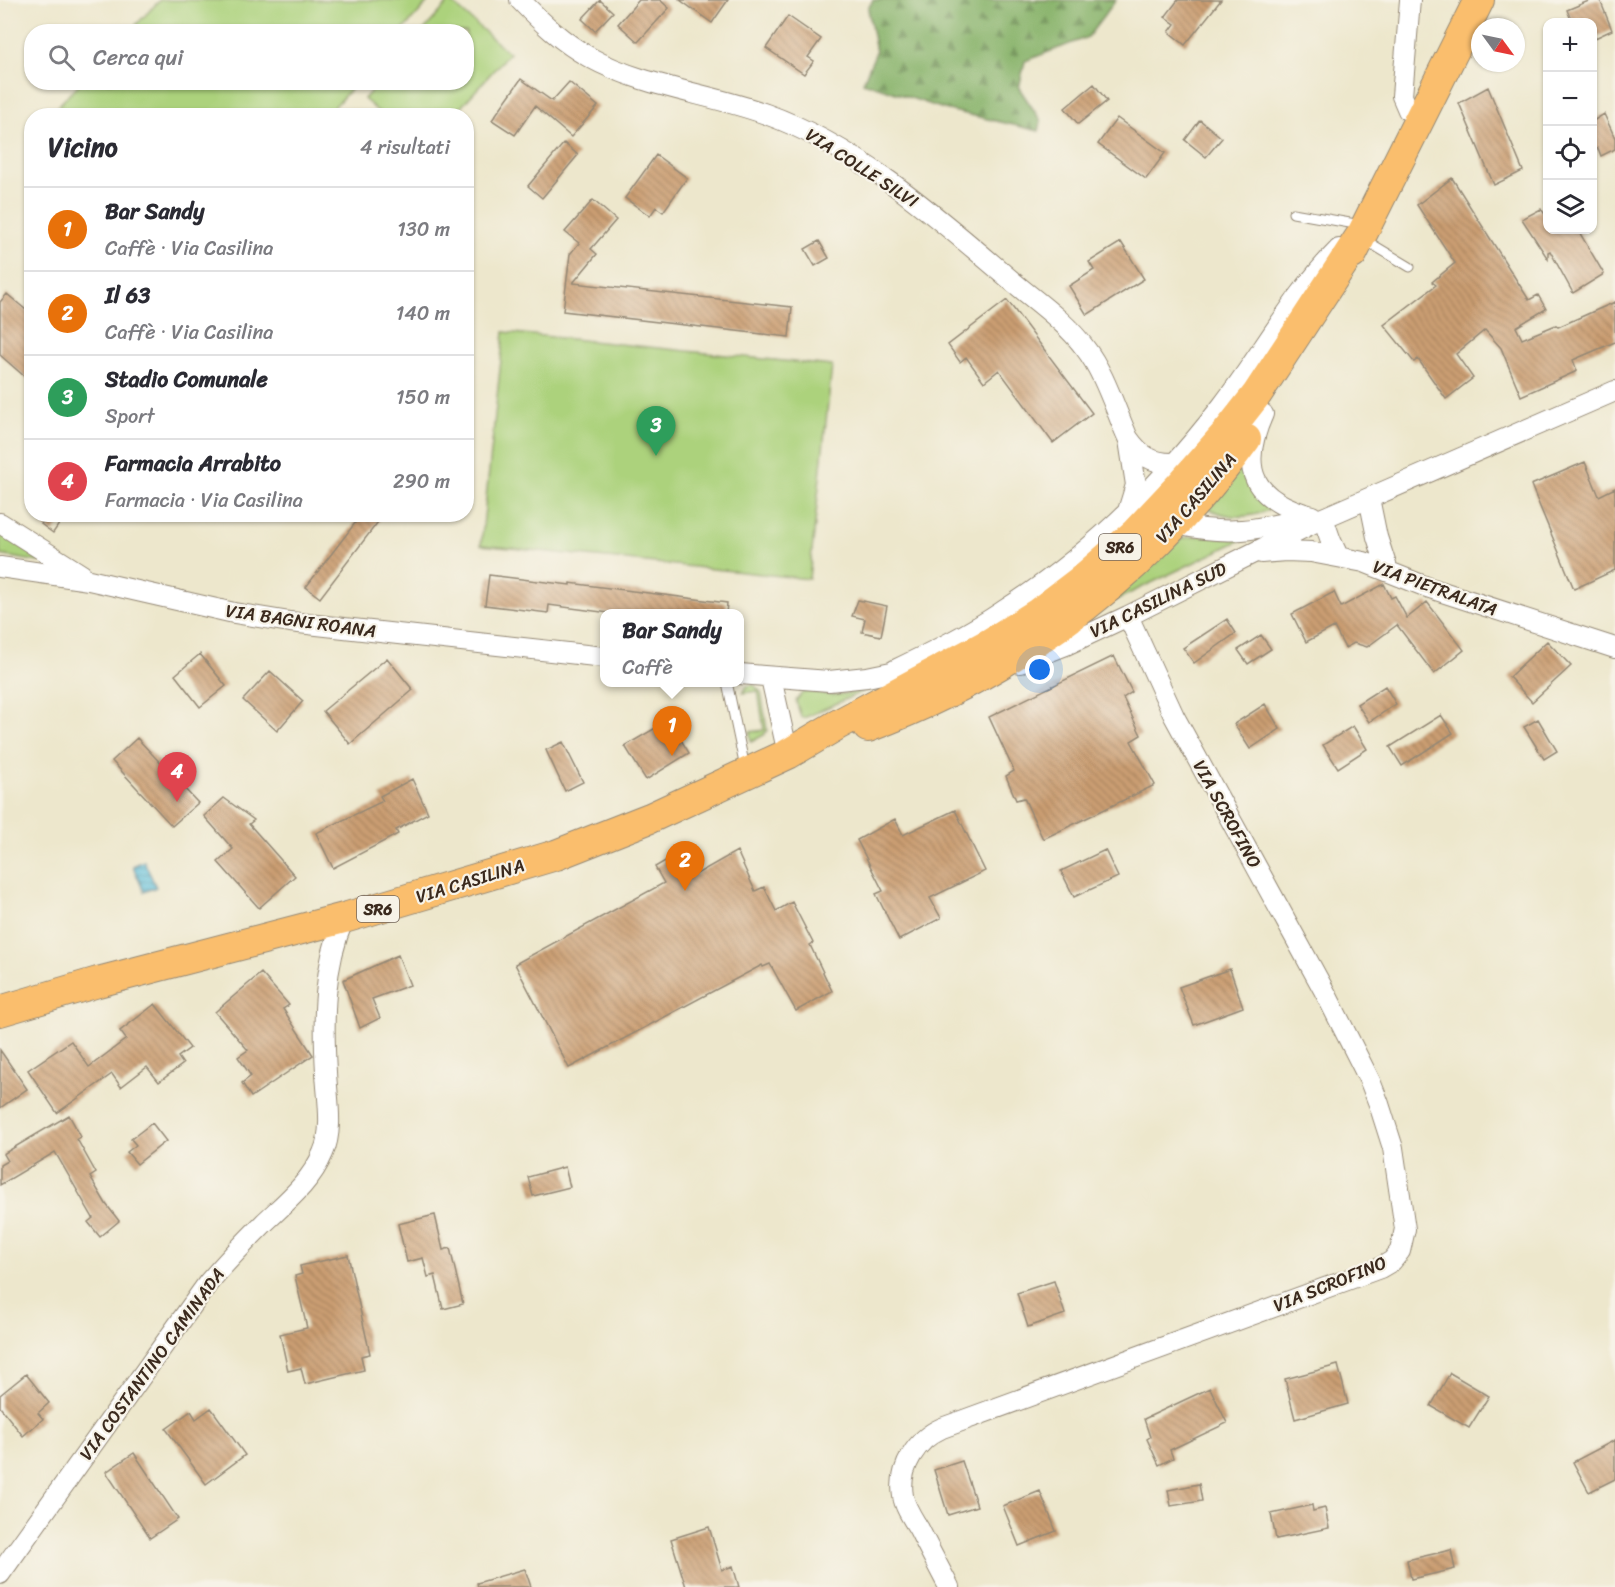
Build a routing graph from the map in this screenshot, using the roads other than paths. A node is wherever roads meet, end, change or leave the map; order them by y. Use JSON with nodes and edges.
{"nodes":[{"id":1,"x":520,"y":0,"type":"edge"},
{"id":2,"x":1410,"y":0,"type":"edge"},
{"id":3,"x":1479,"y":0,"type":"edge"},
{"id":4,"x":1418,"y":119,"type":"junction"},
{"id":5,"x":1293,"y":213,"type":"dead end"},
{"id":6,"x":1363,"y":231,"type":"junction"},
{"id":7,"x":1410,"y":267,"type":"dead end"},
{"id":8,"x":1615,"y":391,"type":"edge"},
{"id":9,"x":1263,"y":414,"type":"junction"},
{"id":10,"x":1128,"y":438,"type":"junction"},
{"id":11,"x":1175,"y":463,"type":"junction"},
{"id":12,"x":1369,"y":498,"type":"junction"},
{"id":13,"x":1127,"y":513,"type":"junction"},
{"id":14,"x":1318,"y":517,"type":"junction"},
{"id":15,"x":0,"y":523,"type":"edge"},
{"id":16,"x":1176,"y":524,"type":"junction"},
{"id":17,"x":1251,"y":554,"type":"junction"},
{"id":18,"x":1338,"y":556,"type":"junction"},
{"id":19,"x":0,"y":567,"type":"edge"},
{"id":20,"x":1388,"y":571,"type":"junction"},
{"id":21,"x":89,"y":580,"type":"junction"},
{"id":22,"x":1067,"y":592,"type":"junction"},
{"id":23,"x":1128,"y":616,"type":"junction"},
{"id":24,"x":1615,"y":648,"type":"edge"},
{"id":25,"x":600,"y":657,"type":"edge"},
{"id":26,"x":959,"y":661,"type":"junction"},
{"id":27,"x":895,"y":670,"type":"junction"},
{"id":28,"x":988,"y":672,"type":"junction"},
{"id":29,"x":744,"y":675,"type":"edge"},
{"id":30,"x":771,"y":678,"type":"junction"},
{"id":31,"x":728,"y":687,"type":"edge"},
{"id":32,"x":788,"y":754,"type":"junction"},
{"id":33,"x":746,"y":774,"type":"junction"},
{"id":34,"x":344,"y":918,"type":"junction"},
{"id":35,"x":0,"y":1011,"type":"edge"},
{"id":36,"x":0,"y":1574,"type":"edge"},
{"id":37,"x":949,"y":1587,"type":"edge"}],
"edges":[{"from":1,"to":10,"type":"street","name":"VIA COLLE SILVI"},
{"from":2,"to":4,"type":"street"},
{"from":3,"to":4,"type":"main road","name":"VIA CASILINA","number":"SR6"},
{"from":4,"to":6,"type":"main road","name":"VIA CASILINA","number":"SR6"},
{"from":5,"to":6,"type":"lane"},
{"from":6,"to":7,"type":"lane"},
{"from":6,"to":9,"type":"main road","name":"VIA CASILINA","number":"SR6"},
{"from":6,"to":11,"type":"street"},
{"from":6,"to":22,"type":"main road","name":"VIA CASILINA","number":"SR6"},
{"from":8,"to":12,"type":"street","name":"VIA CASILINA SUD"},
{"from":9,"to":14,"type":"street"},
{"from":9,"to":16,"type":"main road","name":"VIA CASILINA","number":"SR6"},
{"from":10,"to":11,"type":"street"},
{"from":10,"to":13,"type":"street"},
{"from":11,"to":13,"type":"street"},
{"from":12,"to":14,"type":"street","name":"VIA CASILINA SUD"},
{"from":12,"to":20,"type":"street"},
{"from":13,"to":27,"type":"street"},
{"from":14,"to":16,"type":"street"},
{"from":14,"to":17,"type":"street","name":"VIA CASILINA SUD"},
{"from":14,"to":18,"type":"street"},
{"from":15,"to":21,"type":"street"},
{"from":16,"to":22,"type":"street"},
{"from":16,"to":28,"type":"main road","name":"VIA CASILINA","number":"SR6"},
{"from":17,"to":18,"type":"street","name":"VIA PIETRALATA"},
{"from":17,"to":23,"type":"street","name":"VIA CASILINA SUD"},
{"from":18,"to":20,"type":"street","name":"VIA PIETRALATA"},
{"from":19,"to":21,"type":"street","name":"VIA BAGNI ROANA"},
{"from":20,"to":24,"type":"street","name":"VIA PIETRALATA"},
{"from":21,"to":25,"type":"street","name":"VIA BAGNI ROANA"},
{"from":22,"to":26,"type":"main road","name":"VIA CASILINA","number":"SR6"},
{"from":23,"to":28,"type":"street","name":"VIA CASILINA SUD"},
{"from":23,"to":37,"type":"street","name":"VIA SCROFINO"},
{"from":26,"to":27,"type":"street"},
{"from":26,"to":32,"type":"main road","name":"VIA CASILINA","number":"SR6"},
{"from":27,"to":30,"type":"street"},
{"from":28,"to":32,"type":"main road","name":"VIA CASILINA","number":"SR6"},
{"from":29,"to":30,"type":"street"},
{"from":30,"to":32,"type":"street"},
{"from":31,"to":33,"type":"lane"},
{"from":32,"to":33,"type":"main road","name":"VIA CASILINA","number":"SR6"},
{"from":33,"to":34,"type":"main road","name":"VIA CASILINA","number":"SR6"},
{"from":34,"to":35,"type":"main road","name":"VIA CASILINA","number":"SR6"},
{"from":34,"to":36,"type":"street","name":"VIA COSTANTINO CAMINADA"}]}
